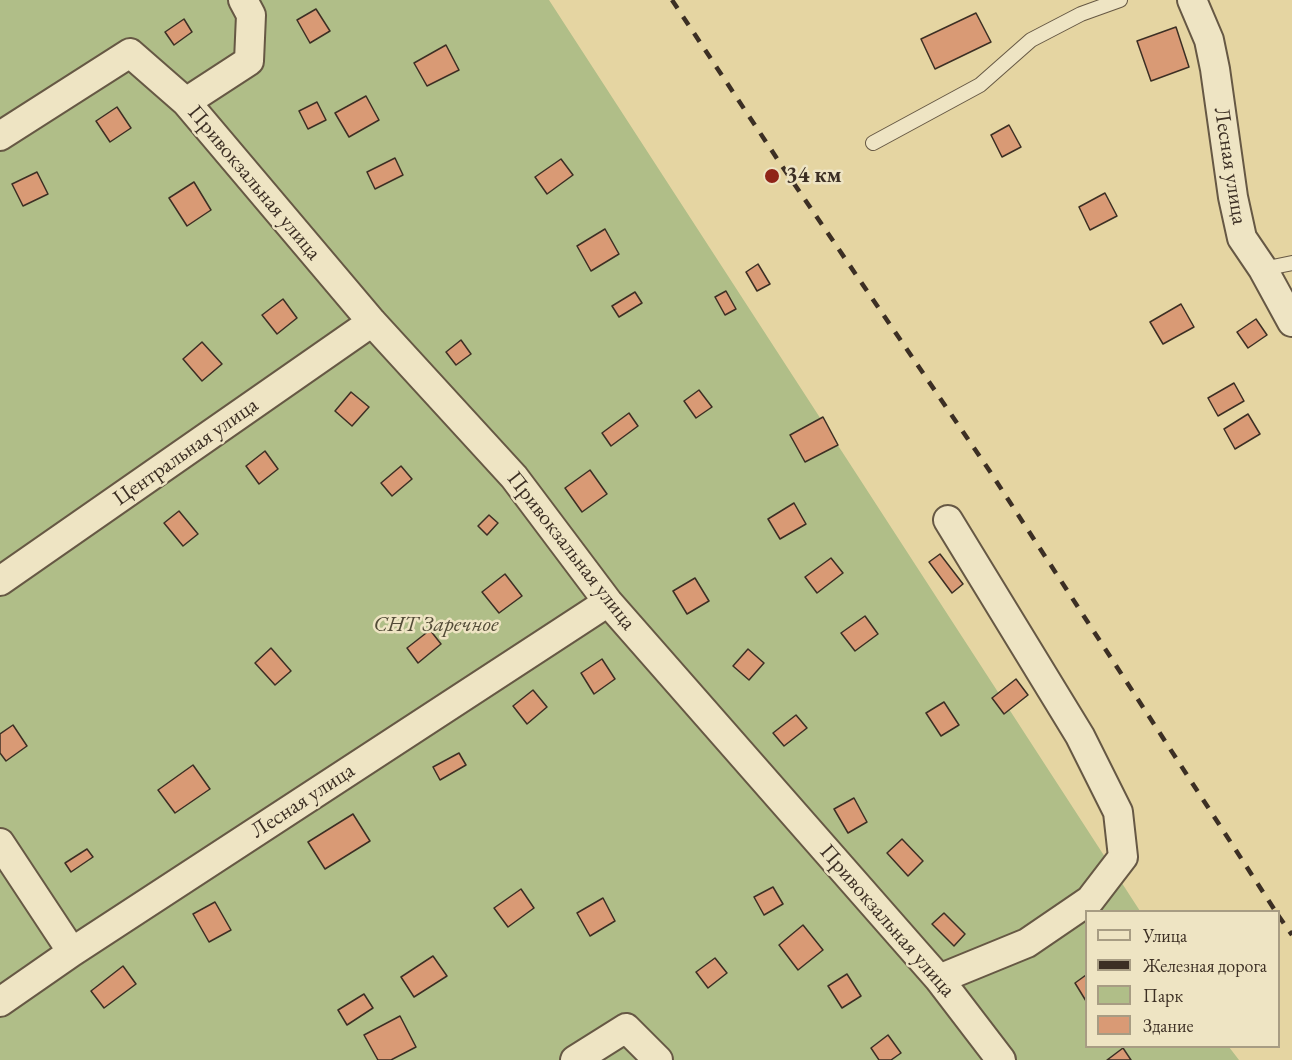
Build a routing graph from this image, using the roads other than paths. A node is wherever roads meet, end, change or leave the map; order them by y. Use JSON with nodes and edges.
{"nodes":[{"id":1,"x":243,"y":0,"type":"edge"},
{"id":2,"x":1120,"y":0,"type":"edge"},
{"id":3,"x":1192,"y":0,"type":"edge"},
{"id":4,"x":186,"y":102,"type":"junction"},
{"id":5,"x":0,"y":136,"type":"edge"},
{"id":6,"x":873,"y":143,"type":"dead end"},
{"id":7,"x":1292,"y":262,"type":"edge"},
{"id":8,"x":1263,"y":269,"type":"junction"},
{"id":9,"x":372,"y":322,"type":"junction"},
{"id":10,"x":1292,"y":322,"type":"edge"},
{"id":11,"x":948,"y":520,"type":"dead end"},
{"id":12,"x":0,"y":581,"type":"edge"},
{"id":13,"x":608,"y":602,"type":"junction"},
{"id":14,"x":0,"y":843,"type":"edge"},
{"id":15,"x":72,"y":952,"type":"junction"},
{"id":16,"x":939,"y":979,"type":"junction"},
{"id":17,"x":0,"y":1002,"type":"edge"},
{"id":18,"x":575,"y":1060,"type":"edge"},
{"id":19,"x":658,"y":1060,"type":"edge"},
{"id":20,"x":1001,"y":1060,"type":"edge"}],
"edges":[{"from":1,"to":4,"type":"street"},
{"from":2,"to":6,"type":"lane"},
{"from":3,"to":8,"type":"street","name":"Лесная улица"},
{"from":4,"to":5,"type":"street","name":"Привокзальная улица"},
{"from":4,"to":9,"type":"street","name":"Привокзальная улица"},
{"from":7,"to":8,"type":"lane"},
{"from":8,"to":10,"type":"street","name":"Лесная улица"},
{"from":9,"to":12,"type":"street","name":"Центральная улица"},
{"from":9,"to":13,"type":"street","name":"Привокзальная улица"},
{"from":11,"to":16,"type":"street"},
{"from":13,"to":15,"type":"street","name":"Лесная улица"},
{"from":13,"to":16,"type":"street","name":"Привокзальная улица"},
{"from":14,"to":15,"type":"street"},
{"from":15,"to":17,"type":"street","name":"Лесная улица"},
{"from":16,"to":20,"type":"street","name":"Привокзальная улица"},
{"from":18,"to":19,"type":"street"}]}
